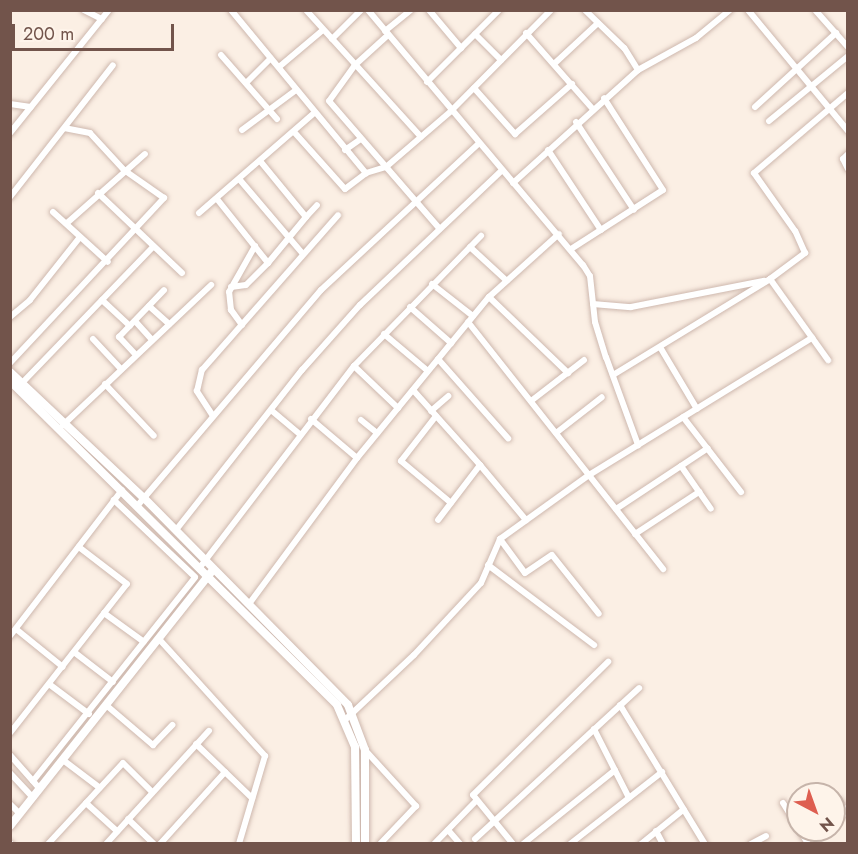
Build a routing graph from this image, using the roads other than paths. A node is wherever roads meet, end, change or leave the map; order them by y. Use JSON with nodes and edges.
{"nodes":[{"id":1,"x":84,"y":10,"type":"edge"},
{"id":2,"x":109,"y":10,"type":"edge"},
{"id":3,"x":231,"y":10,"type":"edge"},
{"id":4,"x":306,"y":10,"type":"edge"},
{"id":5,"x":361,"y":10,"type":"edge"},
{"id":6,"x":368,"y":10,"type":"edge"},
{"id":7,"x":411,"y":10,"type":"edge"},
{"id":8,"x":429,"y":10,"type":"edge"},
{"id":9,"x":499,"y":10,"type":"edge"},
{"id":10,"x":551,"y":10,"type":"edge"},
{"id":11,"x":585,"y":10,"type":"edge"},
{"id":12,"x":730,"y":10,"type":"edge"},
{"id":13,"x":748,"y":10,"type":"edge"},
{"id":14,"x":816,"y":11,"type":"edge"},
{"id":15,"x":102,"y":19,"type":"junction"},
{"id":16,"x":598,"y":23,"type":"junction"},
{"id":17,"x":323,"y":30,"type":"junction"},
{"id":18,"x":387,"y":33,"type":"junction"},
{"id":19,"x":526,"y":33,"type":"junction"},
{"id":20,"x":836,"y":33,"type":"junction"},
{"id":21,"x":475,"y":34,"type":"junction"},
{"id":22,"x":332,"y":39,"type":"junction"},
{"id":23,"x":848,"y":47,"type":"edge"},
{"id":24,"x":461,"y":48,"type":"junction"},
{"id":25,"x":221,"y":55,"type":"dead end"},
{"id":26,"x":848,"y":56,"type":"edge"},
{"id":27,"x":271,"y":58,"type":"junction"},
{"id":28,"x":501,"y":60,"type":"junction"},
{"id":29,"x":554,"y":64,"type":"junction"},
{"id":30,"x":113,"y":65,"type":"dead end"},
{"id":31,"x":355,"y":65,"type":"junction"},
{"id":32,"x":279,"y":67,"type":"junction"},
{"id":33,"x":638,"y":70,"type":"junction"},
{"id":34,"x":797,"y":71,"type":"junction"},
{"id":35,"x":427,"y":82,"type":"junction"},
{"id":36,"x":246,"y":83,"type":"junction"},
{"id":37,"x":572,"y":84,"type":"junction"},
{"id":38,"x":810,"y":87,"type":"junction"},
{"id":39,"x":474,"y":88,"type":"junction"},
{"id":40,"x":296,"y":90,"type":"junction"},
{"id":41,"x":848,"y":93,"type":"edge"},
{"id":42,"x":604,"y":98,"type":"junction"},
{"id":43,"x":10,"y":104,"type":"edge"},
{"id":44,"x":31,"y":107,"type":"junction"},
{"id":45,"x":755,"y":107,"type":"dead end"},
{"id":46,"x":592,"y":108,"type":"junction"},
{"id":47,"x":269,"y":109,"type":"junction"},
{"id":48,"x":828,"y":110,"type":"junction"},
{"id":49,"x":451,"y":111,"type":"junction"},
{"id":50,"x":313,"y":114,"type":"junction"},
{"id":51,"x":277,"y":119,"type":"dead end"},
{"id":52,"x":769,"y":121,"type":"dead end"},
{"id":53,"x":576,"y":122,"type":"junction"},
{"id":54,"x":65,"y":128,"type":"junction"},
{"id":55,"x":242,"y":130,"type":"dead end"},
{"id":56,"x":848,"y":131,"type":"edge"},
{"id":57,"x":10,"y":133,"type":"edge"},
{"id":58,"x":295,"y":134,"type":"junction"},
{"id":59,"x":421,"y":137,"type":"junction"},
{"id":60,"x":361,"y":139,"type":"junction"},
{"id":61,"x":478,"y":144,"type":"junction"},
{"id":62,"x":345,"y":150,"type":"junction"},
{"id":63,"x":548,"y":150,"type":"junction"},
{"id":64,"x":145,"y":154,"type":"dead end"},
{"id":65,"x":848,"y":154,"type":"edge"},
{"id":66,"x":261,"y":162,"type":"junction"},
{"id":67,"x":386,"y":167,"type":"junction"},
{"id":68,"x":848,"y":168,"type":"edge"},
{"id":69,"x":124,"y":170,"type":"junction"},
{"id":70,"x":501,"y":171,"type":"junction"},
{"id":71,"x":366,"y":173,"type":"junction"},
{"id":72,"x":240,"y":180,"type":"junction"},
{"id":73,"x":513,"y":183,"type":"junction"},
{"id":74,"x":98,"y":193,"type":"junction"},
{"id":75,"x":10,"y":197,"type":"edge"},
{"id":76,"x":217,"y":199,"type":"junction"},
{"id":77,"x":416,"y":202,"type":"junction"},
{"id":78,"x":317,"y":205,"type":"dead end"},
{"id":79,"x":634,"y":210,"type":"junction"},
{"id":80,"x":53,"y":212,"type":"dead end"},
{"id":81,"x":199,"y":213,"type":"dead end"},
{"id":82,"x":338,"y":215,"type":"dead end"},
{"id":83,"x":306,"y":217,"type":"junction"},
{"id":84,"x":67,"y":223,"type":"junction"},
{"id":85,"x":440,"y":229,"type":"junction"},
{"id":86,"x":601,"y":230,"type":"junction"},
{"id":87,"x":136,"y":231,"type":"junction"},
{"id":88,"x":559,"y":234,"type":"junction"},
{"id":89,"x":480,"y":236,"type":"dead end"},
{"id":90,"x":80,"y":237,"type":"junction"},
{"id":91,"x":288,"y":240,"type":"junction"},
{"id":92,"x":255,"y":246,"type":"junction"},
{"id":93,"x":153,"y":247,"type":"junction"},
{"id":94,"x":470,"y":247,"type":"junction"},
{"id":95,"x":571,"y":249,"type":"junction"},
{"id":96,"x":303,"y":254,"type":"junction"},
{"id":97,"x":108,"y":262,"type":"junction"},
{"id":98,"x":268,"y":263,"type":"junction"},
{"id":99,"x":182,"y":273,"type":"dead end"},
{"id":100,"x":770,"y":279,"type":"junction"},
{"id":101,"x":507,"y":281,"type":"junction"},
{"id":102,"x":432,"y":284,"type":"junction"},
{"id":103,"x":211,"y":285,"type":"dead end"},
{"id":104,"x":231,"y":287,"type":"junction"},
{"id":105,"x":164,"y":290,"type":"dead end"},
{"id":106,"x":489,"y":297,"type":"junction"},
{"id":107,"x":102,"y":300,"type":"junction"},
{"id":108,"x":593,"y":304,"type":"junction"},
{"id":109,"x":149,"y":306,"type":"junction"},
{"id":110,"x":410,"y":307,"type":"junction"},
{"id":111,"x":473,"y":316,"type":"junction"},
{"id":112,"x":10,"y":317,"type":"edge"},
{"id":113,"x":135,"y":321,"type":"junction"},
{"id":114,"x":468,"y":322,"type":"junction"},
{"id":115,"x":170,"y":324,"type":"junction"},
{"id":116,"x":242,"y":325,"type":"junction"},
{"id":117,"x":130,"y":326,"type":"junction"},
{"id":118,"x":384,"y":334,"type":"junction"},
{"id":119,"x":812,"y":338,"type":"junction"},
{"id":120,"x":93,"y":339,"type":"dead end"},
{"id":121,"x":152,"y":340,"type":"junction"},
{"id":122,"x":451,"y":343,"type":"junction"},
{"id":123,"x":660,"y":347,"type":"junction"},
{"id":124,"x":136,"y":355,"type":"junction"},
{"id":125,"x":438,"y":359,"type":"junction"},
{"id":126,"x":584,"y":360,"type":"dead end"},
{"id":127,"x":828,"y":360,"type":"dead end"},
{"id":128,"x":10,"y":363,"type":"edge"},
{"id":129,"x":354,"y":366,"type":"junction"},
{"id":130,"x":121,"y":369,"type":"junction"},
{"id":131,"x":428,"y":371,"type":"junction"},
{"id":132,"x":10,"y":372,"type":"edge"},
{"id":133,"x":568,"y":373,"type":"junction"},
{"id":134,"x":613,"y":375,"type":"junction"},
{"id":135,"x":10,"y":381,"type":"edge"},
{"id":136,"x":23,"y":382,"type":"junction"},
{"id":137,"x":105,"y":384,"type":"junction"},
{"id":138,"x":413,"y":390,"type":"junction"},
{"id":139,"x":448,"y":396,"type":"dead end"},
{"id":140,"x":602,"y":397,"type":"dead end"},
{"id":141,"x":531,"y":401,"type":"junction"},
{"id":142,"x":398,"y":408,"type":"junction"},
{"id":143,"x":697,"y":409,"type":"junction"},
{"id":144,"x":271,"y":410,"type":"junction"},
{"id":145,"x":434,"y":413,"type":"junction"},
{"id":146,"x":213,"y":416,"type":"junction"},
{"id":147,"x":683,"y":417,"type":"junction"},
{"id":148,"x":311,"y":419,"type":"junction"},
{"id":149,"x":361,"y":420,"type":"dead end"},
{"id":150,"x":62,"y":426,"type":"junction"},
{"id":151,"x":377,"y":433,"type":"junction"},
{"id":152,"x":300,"y":434,"type":"junction"},
{"id":153,"x":556,"y":434,"type":"junction"},
{"id":154,"x":154,"y":436,"type":"dead end"},
{"id":155,"x":508,"y":438,"type":"dead end"},
{"id":156,"x":638,"y":445,"type":"junction"},
{"id":157,"x":708,"y":448,"type":"junction"},
{"id":158,"x":357,"y":458,"type":"junction"},
{"id":159,"x":480,"y":465,"type":"junction"},
{"id":160,"x":681,"y":466,"type":"junction"},
{"id":161,"x":589,"y":475,"type":"junction"},
{"id":162,"x":122,"y":490,"type":"junction"},
{"id":163,"x":699,"y":492,"type":"junction"},
{"id":164,"x":741,"y":492,"type":"dead end"},
{"id":165,"x":114,"y":500,"type":"junction"},
{"id":166,"x":142,"y":502,"type":"junction"},
{"id":167,"x":451,"y":503,"type":"junction"},
{"id":168,"x":616,"y":509,"type":"junction"},
{"id":169,"x":711,"y":509,"type":"dead end"},
{"id":170,"x":438,"y":520,"type":"dead end"},
{"id":171,"x":526,"y":520,"type":"junction"},
{"id":172,"x":176,"y":530,"type":"junction"},
{"id":173,"x":635,"y":534,"type":"junction"},
{"id":174,"x":500,"y":539,"type":"junction"},
{"id":175,"x":79,"y":547,"type":"junction"},
{"id":176,"x":203,"y":563,"type":"junction"},
{"id":177,"x":488,"y":566,"type":"junction"},
{"id":178,"x":663,"y":569,"type":"dead end"},
{"id":179,"x":211,"y":572,"type":"junction"},
{"id":180,"x":249,"y":604,"type":"junction"},
{"id":181,"x":104,"y":613,"type":"junction"},
{"id":182,"x":599,"y":614,"type":"dead end"},
{"id":183,"x":16,"y":629,"type":"junction"},
{"id":184,"x":10,"y":636,"type":"edge"},
{"id":185,"x":159,"y":639,"type":"junction"},
{"id":186,"x":144,"y":642,"type":"junction"},
{"id":187,"x":594,"y":645,"type":"dead end"},
{"id":188,"x":74,"y":652,"type":"junction"},
{"id":189,"x":608,"y":662,"type":"dead end"},
{"id":190,"x":63,"y":666,"type":"junction"},
{"id":191,"x":113,"y":682,"type":"junction"},
{"id":192,"x":49,"y":684,"type":"junction"},
{"id":193,"x":639,"y":688,"type":"dead end"},
{"id":194,"x":106,"y":705,"type":"junction"},
{"id":195,"x":620,"y":705,"type":"junction"},
{"id":196,"x":89,"y":714,"type":"junction"},
{"id":197,"x":350,"y":717,"type":"junction"},
{"id":198,"x":172,"y":725,"type":"dead end"},
{"id":199,"x":594,"y":729,"type":"junction"},
{"id":200,"x":209,"y":731,"type":"dead end"},
{"id":201,"x":10,"y":733,"type":"edge"},
{"id":202,"x":196,"y":744,"type":"junction"},
{"id":203,"x":365,"y":750,"type":"junction"},
{"id":204,"x":10,"y":755,"type":"edge"},
{"id":205,"x":63,"y":760,"type":"junction"},
{"id":206,"x":615,"y":770,"type":"junction"},
{"id":207,"x":225,"y":772,"type":"junction"},
{"id":208,"x":662,"y":772,"type":"junction"},
{"id":209,"x":10,"y":773,"type":"edge"},
{"id":210,"x":33,"y":781,"type":"junction"},
{"id":211,"x":100,"y":788,"type":"junction"},
{"id":212,"x":40,"y":789,"type":"junction"},
{"id":213,"x":153,"y":792,"type":"junction"},
{"id":214,"x":33,"y":798,"type":"junction"},
{"id":215,"x":252,"y":798,"type":"junction"},
{"id":216,"x":629,"y":798,"type":"junction"},
{"id":217,"x":475,"y":802,"type":"junction"},
{"id":218,"x":86,"y":803,"type":"junction"},
{"id":219,"x":783,"y":803,"type":"dead end"},
{"id":220,"x":10,"y":804,"type":"edge"},
{"id":221,"x":786,"y":808,"type":"edge"},
{"id":222,"x":684,"y":809,"type":"junction"},
{"id":223,"x":20,"y":814,"type":"junction"},
{"id":224,"x":128,"y":819,"type":"junction"},
{"id":225,"x":493,"y":821,"type":"junction"},
{"id":226,"x":10,"y":826,"type":"edge"},
{"id":227,"x":448,"y":830,"type":"junction"},
{"id":228,"x":117,"y":831,"type":"junction"},
{"id":229,"x":656,"y":831,"type":"junction"},
{"id":230,"x":766,"y":836,"type":"dead end"},
{"id":231,"x":475,"y":839,"type":"dead end"},
{"id":232,"x":48,"y":843,"type":"edge"},
{"id":233,"x":106,"y":843,"type":"edge"},
{"id":234,"x":154,"y":843,"type":"edge"},
{"id":235,"x":160,"y":843,"type":"edge"},
{"id":236,"x":238,"y":843,"type":"edge"},
{"id":237,"x":356,"y":843,"type":"edge"},
{"id":238,"x":365,"y":843,"type":"edge"},
{"id":239,"x":380,"y":843,"type":"edge"},
{"id":240,"x":434,"y":843,"type":"edge"},
{"id":241,"x":460,"y":843,"type":"edge"},
{"id":242,"x":513,"y":843,"type":"edge"},
{"id":243,"x":523,"y":843,"type":"edge"},
{"id":244,"x":570,"y":843,"type":"edge"},
{"id":245,"x":641,"y":843,"type":"edge"},
{"id":246,"x":663,"y":843,"type":"edge"},
{"id":247,"x":705,"y":843,"type":"edge"},
{"id":248,"x":751,"y":843,"type":"edge"}],
"edges":[{"from":1,"to":15,"type":"street"},
{"from":2,"to":15,"type":"street"},
{"from":3,"to":27,"type":"street"},
{"from":4,"to":17,"type":"street"},
{"from":5,"to":22,"type":"street"},
{"from":6,"to":18,"type":"street"},
{"from":7,"to":18,"type":"street"},
{"from":8,"to":24,"type":"street"},
{"from":9,"to":21,"type":"street"},
{"from":10,"to":19,"type":"street"},
{"from":11,"to":16,"type":"street"},
{"from":12,"to":33,"type":"street"},
{"from":13,"to":34,"type":"street"},
{"from":14,"to":20,"type":"street"},
{"from":15,"to":44,"type":"street"},
{"from":16,"to":29,"type":"street"},
{"from":16,"to":33,"type":"street"},
{"from":17,"to":22,"type":"street"},
{"from":17,"to":32,"type":"street"},
{"from":18,"to":31,"type":"street"},
{"from":18,"to":35,"type":"street"},
{"from":19,"to":28,"type":"street"},
{"from":19,"to":29,"type":"street"},
{"from":20,"to":23,"type":"street"},
{"from":20,"to":34,"type":"street"},
{"from":21,"to":24,"type":"street"},
{"from":21,"to":28,"type":"street"},
{"from":22,"to":31,"type":"street"},
{"from":24,"to":35,"type":"street"},
{"from":25,"to":36,"type":"street"},
{"from":26,"to":38,"type":"street"},
{"from":27,"to":32,"type":"street"},
{"from":27,"to":36,"type":"street"},
{"from":28,"to":39,"type":"street"},
{"from":29,"to":37,"type":"street"},
{"from":30,"to":54,"type":"street"},
{"from":31,"to":59,"type":"street"},
{"from":31,"to":60,"type":"street"},
{"from":32,"to":40,"type":"street"},
{"from":33,"to":42,"type":"street"},
{"from":34,"to":38,"type":"street"},
{"from":34,"to":45,"type":"street"},
{"from":35,"to":49,"type":"street"},
{"from":36,"to":47,"type":"street"},
{"from":37,"to":39,"type":"street"},
{"from":37,"to":46,"type":"street"},
{"from":38,"to":48,"type":"street"},
{"from":38,"to":52,"type":"street"},
{"from":39,"to":49,"type":"street"},
{"from":40,"to":47,"type":"street"},
{"from":40,"to":50,"type":"street"},
{"from":41,"to":48,"type":"street"},
{"from":42,"to":46,"type":"street"},
{"from":42,"to":79,"type":"street"},
{"from":43,"to":44,"type":"street"},
{"from":44,"to":57,"type":"street"},
{"from":46,"to":53,"type":"street"},
{"from":47,"to":51,"type":"street"},
{"from":47,"to":55,"type":"street"},
{"from":48,"to":56,"type":"street"},
{"from":48,"to":100,"type":"street"},
{"from":49,"to":59,"type":"street"},
{"from":49,"to":61,"type":"street"},
{"from":50,"to":58,"type":"street"},
{"from":50,"to":62,"type":"street"},
{"from":53,"to":63,"type":"street"},
{"from":53,"to":79,"type":"street"},
{"from":54,"to":69,"type":"street"},
{"from":54,"to":75,"type":"street"},
{"from":58,"to":66,"type":"street"},
{"from":58,"to":71,"type":"street"},
{"from":59,"to":67,"type":"street"},
{"from":60,"to":62,"type":"street"},
{"from":60,"to":67,"type":"street"},
{"from":61,"to":70,"type":"street"},
{"from":61,"to":77,"type":"street"},
{"from":62,"to":71,"type":"street"},
{"from":63,"to":73,"type":"street"},
{"from":63,"to":86,"type":"street"},
{"from":64,"to":69,"type":"street"},
{"from":65,"to":68,"type":"street"},
{"from":66,"to":72,"type":"street"},
{"from":66,"to":83,"type":"street"},
{"from":67,"to":71,"type":"street"},
{"from":67,"to":77,"type":"street"},
{"from":69,"to":74,"type":"street"},
{"from":69,"to":87,"type":"street"},
{"from":70,"to":73,"type":"street"},
{"from":70,"to":85,"type":"street"},
{"from":72,"to":76,"type":"street"},
{"from":72,"to":91,"type":"street"},
{"from":73,"to":88,"type":"street"},
{"from":74,"to":84,"type":"street"},
{"from":74,"to":87,"type":"street"},
{"from":76,"to":81,"type":"street"},
{"from":76,"to":92,"type":"street"},
{"from":77,"to":85,"type":"street"},
{"from":77,"to":146,"type":"street"},
{"from":78,"to":83,"type":"street"},
{"from":79,"to":86,"type":"street"},
{"from":80,"to":84,"type":"street"},
{"from":82,"to":96,"type":"street"},
{"from":83,"to":91,"type":"street"},
{"from":84,"to":90,"type":"street"},
{"from":85,"to":144,"type":"street"},
{"from":86,"to":95,"type":"street"},
{"from":87,"to":93,"type":"street"},
{"from":87,"to":97,"type":"street"},
{"from":88,"to":95,"type":"street"},
{"from":88,"to":101,"type":"street"},
{"from":89,"to":94,"type":"street"},
{"from":90,"to":97,"type":"street"},
{"from":90,"to":112,"type":"street"},
{"from":91,"to":96,"type":"street"},
{"from":91,"to":98,"type":"street"},
{"from":92,"to":98,"type":"street"},
{"from":92,"to":104,"type":"street"},
{"from":93,"to":99,"type":"street"},
{"from":93,"to":107,"type":"street"},
{"from":94,"to":101,"type":"street"},
{"from":94,"to":102,"type":"street"},
{"from":95,"to":108,"type":"street"},
{"from":96,"to":116,"type":"street"},
{"from":97,"to":128,"type":"street"},
{"from":98,"to":104,"type":"street"},
{"from":100,"to":108,"type":"street"},
{"from":100,"to":119,"type":"street"},
{"from":100,"to":123,"type":"street"},
{"from":101,"to":106,"type":"street"},
{"from":102,"to":110,"type":"street"},
{"from":102,"to":111,"type":"street"},
{"from":103,"to":115,"type":"street"},
{"from":104,"to":116,"type":"street"},
{"from":105,"to":109,"type":"street"},
{"from":106,"to":111,"type":"street"},
{"from":106,"to":133,"type":"street"},
{"from":107,"to":117,"type":"street"},
{"from":107,"to":136,"type":"street"},
{"from":108,"to":134,"type":"street"},
{"from":109,"to":113,"type":"street"},
{"from":109,"to":115,"type":"street"},
{"from":110,"to":118,"type":"street"},
{"from":110,"to":122,"type":"street"},
{"from":111,"to":114,"type":"street"},
{"from":113,"to":117,"type":"street"},
{"from":113,"to":121,"type":"street"},
{"from":114,"to":122,"type":"street"},
{"from":114,"to":141,"type":"street"},
{"from":115,"to":121,"type":"street"},
{"from":116,"to":146,"type":"street"},
{"from":117,"to":124,"type":"street"},
{"from":118,"to":129,"type":"street"},
{"from":118,"to":131,"type":"street"},
{"from":119,"to":127,"type":"street"},
{"from":119,"to":143,"type":"street"},
{"from":120,"to":130,"type":"street"},
{"from":121,"to":124,"type":"street"},
{"from":122,"to":125,"type":"street"},
{"from":123,"to":134,"type":"street"},
{"from":123,"to":143,"type":"street"},
{"from":124,"to":130,"type":"street"},
{"from":125,"to":131,"type":"street"},
{"from":125,"to":155,"type":"street"},
{"from":126,"to":133,"type":"street"},
{"from":129,"to":142,"type":"street"},
{"from":129,"to":148,"type":"street"},
{"from":130,"to":137,"type":"street"},
{"from":131,"to":138,"type":"street"},
{"from":132,"to":136,"type":"main road"},
{"from":133,"to":141,"type":"street"},
{"from":134,"to":156,"type":"street"},
{"from":135,"to":150,"type":"main road"},
{"from":136,"to":150,"type":"main road"},
{"from":137,"to":150,"type":"street"},
{"from":137,"to":154,"type":"street"},
{"from":138,"to":142,"type":"street"},
{"from":138,"to":145,"type":"street"},
{"from":139,"to":145,"type":"street"},
{"from":140,"to":153,"type":"street"},
{"from":141,"to":153,"type":"street"},
{"from":142,"to":151,"type":"street"},
{"from":143,"to":147,"type":"street"},
{"from":144,"to":152,"type":"street"},
{"from":144,"to":172,"type":"street"},
{"from":145,"to":159,"type":"street"},
{"from":145,"to":167,"type":"street"},
{"from":146,"to":166,"type":"street"},
{"from":147,"to":156,"type":"street"},
{"from":147,"to":157,"type":"street"},
{"from":148,"to":152,"type":"street"},
{"from":148,"to":158,"type":"street"},
{"from":149,"to":151,"type":"street"},
{"from":150,"to":162,"type":"main road"},
{"from":150,"to":166,"type":"main road"},
{"from":151,"to":158,"type":"street"},
{"from":152,"to":176,"type":"street"},
{"from":153,"to":161,"type":"street"},
{"from":156,"to":161,"type":"street"},
{"from":157,"to":160,"type":"street"},
{"from":157,"to":164,"type":"street"},
{"from":158,"to":180,"type":"street"},
{"from":159,"to":167,"type":"street"},
{"from":159,"to":171,"type":"street"},
{"from":160,"to":163,"type":"street"},
{"from":160,"to":168,"type":"street"},
{"from":161,"to":168,"type":"street"},
{"from":161,"to":171,"type":"street"},
{"from":162,"to":165,"type":"street"},
{"from":162,"to":166,"type":"main road"},
{"from":163,"to":169,"type":"street"},
{"from":163,"to":173,"type":"street"},
{"from":165,"to":175,"type":"street"},
{"from":165,"to":186,"type":"street"},
{"from":166,"to":172,"type":"main road"},
{"from":166,"to":176,"type":"main road"},
{"from":167,"to":170,"type":"street"},
{"from":168,"to":173,"type":"street"},
{"from":171,"to":174,"type":"street"},
{"from":172,"to":176,"type":"main road"},
{"from":173,"to":178,"type":"street"},
{"from":174,"to":177,"type":"street"},
{"from":174,"to":182,"type":"street"},
{"from":175,"to":181,"type":"street"},
{"from":175,"to":183,"type":"street"},
{"from":176,"to":179,"type":"main road"},
{"from":177,"to":187,"type":"street"},
{"from":177,"to":197,"type":"street"},
{"from":179,"to":180,"type":"main road"},
{"from":179,"to":185,"type":"main road"},
{"from":179,"to":197,"type":"main road"},
{"from":180,"to":197,"type":"main road"},
{"from":181,"to":186,"type":"street"},
{"from":181,"to":188,"type":"street"},
{"from":183,"to":184,"type":"street"},
{"from":183,"to":190,"type":"street"},
{"from":185,"to":194,"type":"main road"},
{"from":185,"to":215,"type":"street"},
{"from":186,"to":191,"type":"street"},
{"from":188,"to":190,"type":"street"},
{"from":188,"to":191,"type":"street"},
{"from":189,"to":217,"type":"street"},
{"from":190,"to":192,"type":"street"},
{"from":191,"to":196,"type":"street"},
{"from":192,"to":196,"type":"street"},
{"from":192,"to":201,"type":"street"},
{"from":193,"to":195,"type":"street"},
{"from":194,"to":198,"type":"street"},
{"from":194,"to":205,"type":"main road"},
{"from":195,"to":199,"type":"street"},
{"from":195,"to":208,"type":"street"},
{"from":196,"to":210,"type":"street"},
{"from":197,"to":203,"type":"main road"},
{"from":197,"to":237,"type":"main road"},
{"from":199,"to":206,"type":"street"},
{"from":199,"to":225,"type":"street"},
{"from":200,"to":202,"type":"street"},
{"from":202,"to":207,"type":"street"},
{"from":202,"to":213,"type":"street"},
{"from":203,"to":238,"type":"main road"},
{"from":203,"to":239,"type":"street"},
{"from":204,"to":210,"type":"street"},
{"from":205,"to":211,"type":"street"},
{"from":205,"to":212,"type":"main road"},
{"from":206,"to":216,"type":"street"},
{"from":206,"to":243,"type":"street"},
{"from":207,"to":215,"type":"street"},
{"from":207,"to":235,"type":"street"},
{"from":208,"to":216,"type":"street"},
{"from":208,"to":222,"type":"street"},
{"from":209,"to":214,"type":"street"},
{"from":210,"to":212,"type":"street"},
{"from":211,"to":213,"type":"street"},
{"from":211,"to":218,"type":"street"},
{"from":212,"to":214,"type":"main road"},
{"from":213,"to":224,"type":"street"},
{"from":214,"to":223,"type":"main road"},
{"from":215,"to":236,"type":"street"},
{"from":216,"to":244,"type":"street"},
{"from":217,"to":225,"type":"street"},
{"from":217,"to":227,"type":"street"},
{"from":218,"to":228,"type":"street"},
{"from":218,"to":232,"type":"street"},
{"from":219,"to":221,"type":"street"},
{"from":220,"to":223,"type":"street"},
{"from":222,"to":229,"type":"street"},
{"from":222,"to":247,"type":"street"},
{"from":223,"to":226,"type":"main road"},
{"from":224,"to":228,"type":"street"},
{"from":224,"to":234,"type":"street"},
{"from":225,"to":231,"type":"street"},
{"from":225,"to":242,"type":"street"},
{"from":227,"to":240,"type":"street"},
{"from":227,"to":241,"type":"street"},
{"from":228,"to":233,"type":"street"},
{"from":229,"to":245,"type":"street"},
{"from":229,"to":246,"type":"street"},
{"from":230,"to":248,"type":"street"}]}
